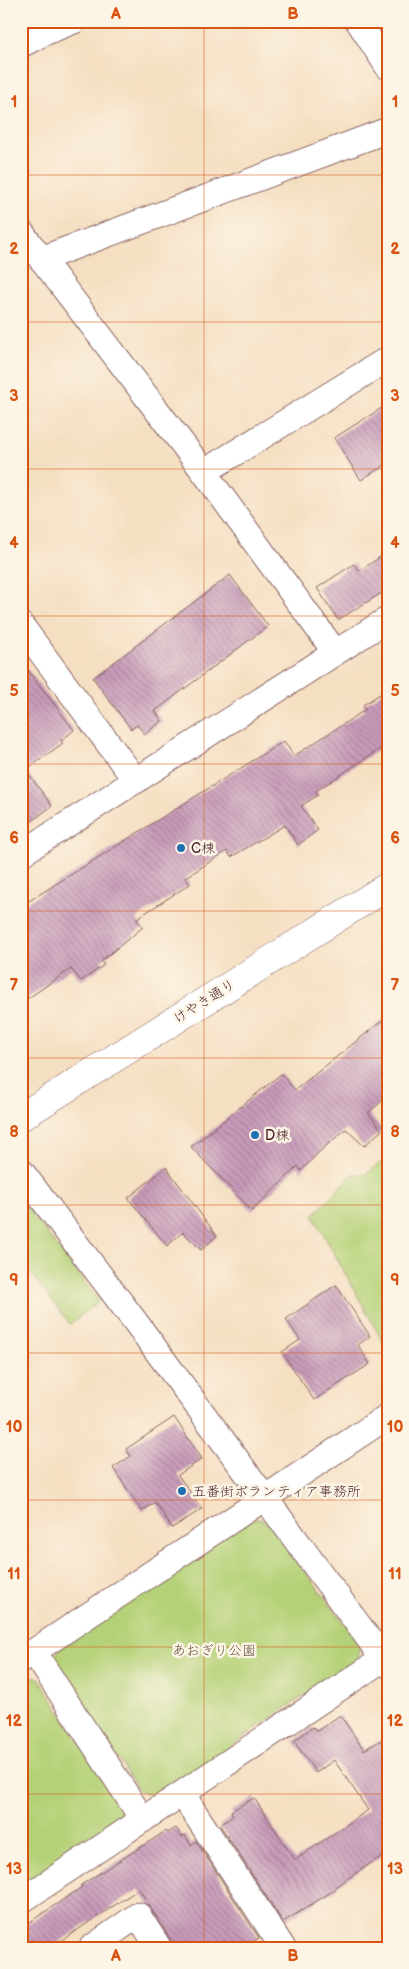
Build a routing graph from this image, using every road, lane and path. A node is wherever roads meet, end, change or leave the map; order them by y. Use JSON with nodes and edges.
{"nodes":[{"id":1,"x":74,"y":21,"type":"edge"},
{"id":2,"x":358,"y":21,"type":"edge"},
{"id":3,"x":43,"y":27,"type":"edge"},
{"id":4,"x":21,"y":45,"type":"edge"},
{"id":5,"x":388,"y":67,"type":"edge"},
{"id":6,"x":388,"y":130,"type":"edge"},
{"id":7,"x":21,"y":232,"type":"edge"},
{"id":8,"x":41,"y":258,"type":"junction"},
{"id":9,"x":388,"y":359,"type":"edge"},
{"id":10,"x":204,"y":472,"type":"junction"},
{"id":11,"x":388,"y":619,"type":"edge"},
{"id":12,"x":21,"y":625,"type":"edge"},
{"id":13,"x":335,"y":652,"type":"junction"},
{"id":14,"x":136,"y":781,"type":"junction"},
{"id":15,"x":21,"y":854,"type":"edge"},
{"id":16,"x":388,"y":886,"type":"edge"},
{"id":17,"x":21,"y":1117,"type":"edge"},
{"id":18,"x":21,"y":1171,"type":"edge"},
{"id":19,"x":388,"y":1416,"type":"edge"},
{"id":20,"x":265,"y":1497,"type":"junction"},
{"id":21,"x":27,"y":1656,"type":"edge"},
{"id":22,"x":386,"y":1662,"type":"edge"},
{"id":23,"x":183,"y":1794,"type":"junction"},
{"id":24,"x":143,"y":1820,"type":"junction"},
{"id":25,"x":21,"y":1901,"type":"edge"},
{"id":26,"x":91,"y":1948,"type":"edge"},
{"id":27,"x":159,"y":1948,"type":"edge"},
{"id":28,"x":283,"y":1948,"type":"edge"}],
"edges":[{"from":1,"to":3,"type":"street"},
{"from":2,"to":5,"type":"street"},
{"from":3,"to":4,"type":"street"},
{"from":6,"to":8,"type":"street"},
{"from":7,"to":8,"type":"street"},
{"from":8,"to":10,"type":"street"},
{"from":9,"to":10,"type":"street"},
{"from":10,"to":13,"type":"street"},
{"from":11,"to":13,"type":"street"},
{"from":12,"to":14,"type":"street"},
{"from":13,"to":14,"type":"street"},
{"from":14,"to":15,"type":"street"},
{"from":16,"to":17,"type":"street","name":"けやき通り"},
{"from":18,"to":20,"type":"street"},
{"from":19,"to":20,"type":"street"},
{"from":20,"to":21,"type":"street"},
{"from":20,"to":22,"type":"street"},
{"from":21,"to":24,"type":"street"},
{"from":22,"to":23,"type":"street"},
{"from":23,"to":24,"type":"street"},
{"from":23,"to":28,"type":"street"},
{"from":24,"to":25,"type":"street"},
{"from":26,"to":27,"type":"street"}]}
